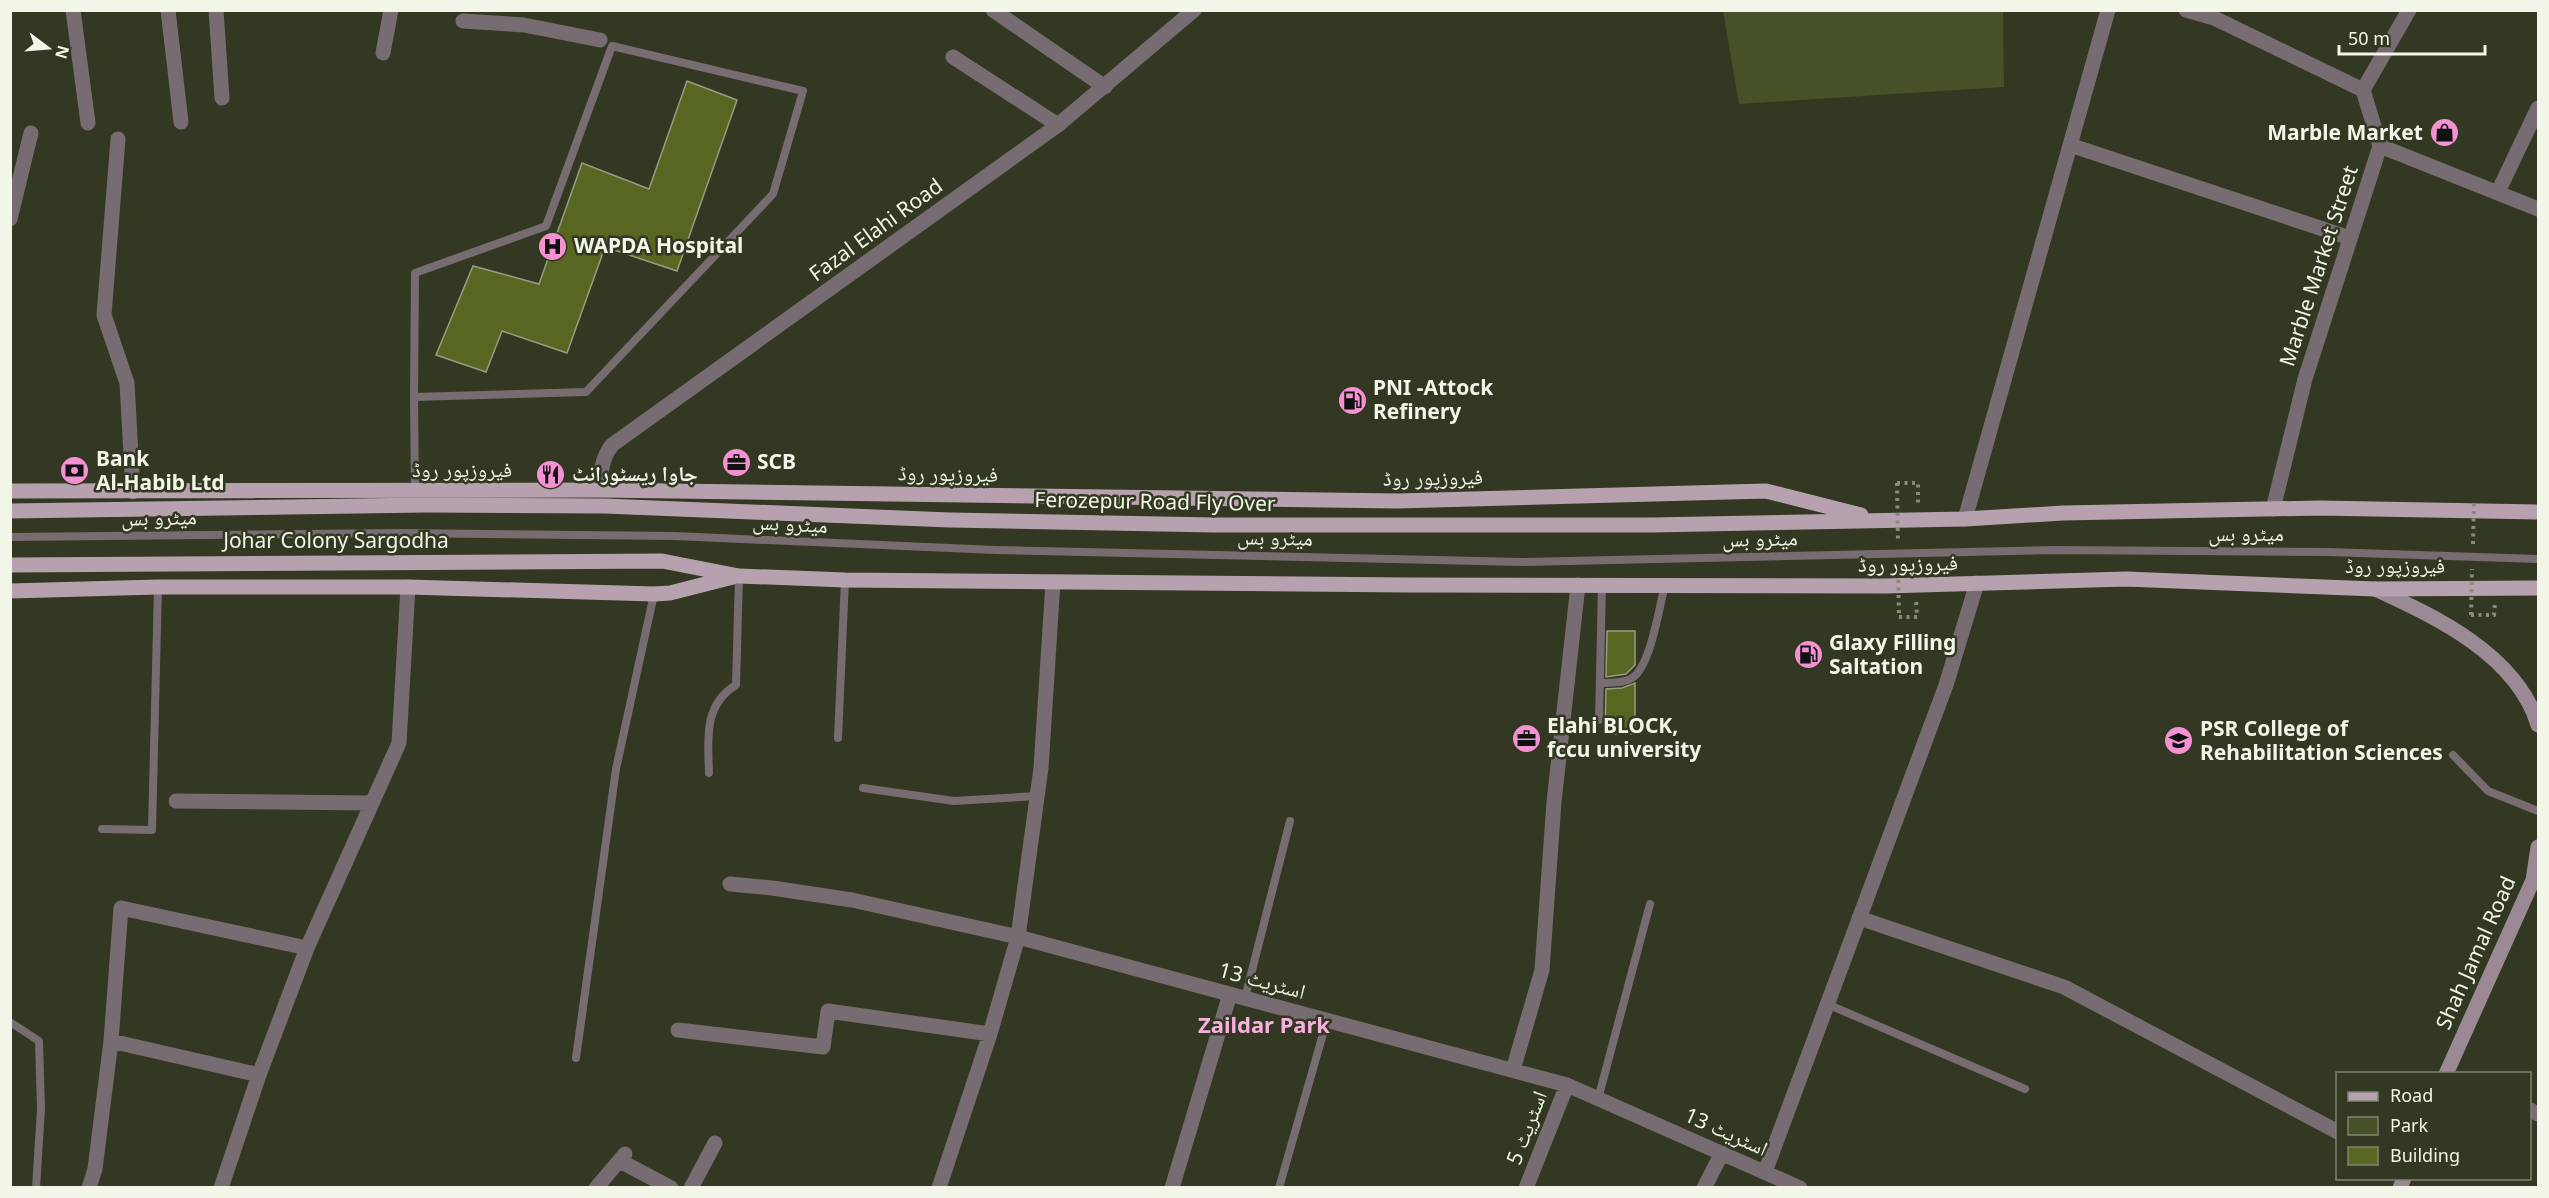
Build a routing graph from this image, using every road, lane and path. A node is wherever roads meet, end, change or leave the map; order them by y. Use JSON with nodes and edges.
{"nodes":[{"id":1,"x":74,"y":10,"type":"edge"},
{"id":2,"x":168,"y":10,"type":"edge"},
{"id":3,"x":216,"y":10,"type":"edge"},
{"id":4,"x":391,"y":10,"type":"edge"},
{"id":5,"x":993,"y":10,"type":"edge"},
{"id":6,"x":1194,"y":10,"type":"edge"},
{"id":7,"x":2108,"y":10,"type":"edge"},
{"id":8,"x":2186,"y":10,"type":"edge"},
{"id":9,"x":2409,"y":10,"type":"edge"},
{"id":10,"x":525,"y":18,"type":"edge"},
{"id":11,"x":463,"y":21,"type":"dead end"},
{"id":12,"x":600,"y":40,"type":"dead end"},
{"id":13,"x":383,"y":52,"type":"dead end"},
{"id":14,"x":952,"y":57,"type":"dead end"},
{"id":15,"x":1105,"y":87,"type":"junction"},
{"id":16,"x":2363,"y":90,"type":"junction"},
{"id":17,"x":222,"y":98,"type":"dead end"},
{"id":18,"x":2538,"y":108,"type":"edge"},
{"id":19,"x":88,"y":123,"type":"dead end"},
{"id":20,"x":181,"y":123,"type":"dead end"},
{"id":21,"x":1058,"y":125,"type":"junction"},
{"id":22,"x":31,"y":133,"type":"dead end"},
{"id":23,"x":118,"y":139,"type":"dead end"},
{"id":24,"x":2070,"y":145,"type":"junction"},
{"id":25,"x":2380,"y":146,"type":"junction"},
{"id":26,"x":2498,"y":192,"type":"junction"},
{"id":27,"x":2538,"y":209,"type":"edge"},
{"id":28,"x":10,"y":219,"type":"edge"},
{"id":29,"x":2350,"y":238,"type":"junction"},
{"id":30,"x":414,"y":397,"type":"junction"},
{"id":31,"x":1897,"y":483,"type":"dead end"},
{"id":32,"x":1918,"y":483,"type":"dead end"},
{"id":33,"x":600,"y":490,"type":"junction"},
{"id":34,"x":10,"y":491,"type":"edge"},
{"id":35,"x":415,"y":491,"type":"junction"},
{"id":36,"x":133,"y":492,"type":"junction"},
{"id":37,"x":2273,"y":509,"type":"junction"},
{"id":38,"x":10,"y":511,"type":"edge"},
{"id":39,"x":2538,"y":512,"type":"edge"},
{"id":40,"x":1965,"y":519,"type":"junction"},
{"id":41,"x":1881,"y":520,"type":"junction"},
{"id":42,"x":1652,"y":525,"type":"joint"},
{"id":43,"x":10,"y":537,"type":"edge"},
{"id":44,"x":2538,"y":559,"type":"edge"},
{"id":45,"x":662,"y":561,"type":"joint"},
{"id":46,"x":10,"y":565,"type":"edge"},
{"id":47,"x":739,"y":576,"type":"junction"},
{"id":48,"x":844,"y":580,"type":"junction"},
{"id":49,"x":1053,"y":582,"type":"junction"},
{"id":50,"x":1977,"y":583,"type":"junction"},
{"id":51,"x":1578,"y":585,"type":"junction"},
{"id":52,"x":1602,"y":585,"type":"junction"},
{"id":53,"x":1665,"y":585,"type":"junction"},
{"id":54,"x":158,"y":587,"type":"junction"},
{"id":55,"x":408,"y":587,"type":"junction"},
{"id":56,"x":2538,"y":588,"type":"edge"},
{"id":57,"x":2375,"y":589,"type":"junction"},
{"id":58,"x":10,"y":591,"type":"edge"},
{"id":59,"x":654,"y":594,"type":"junction"},
{"id":60,"x":2471,"y":615,"type":"dead end"},
{"id":61,"x":2494,"y":615,"type":"dead end"},
{"id":62,"x":1899,"y":617,"type":"dead end"},
{"id":63,"x":1917,"y":617,"type":"dead end"},
{"id":64,"x":1600,"y":683,"type":"junction"},
{"id":65,"x":1599,"y":720,"type":"dead end"},
{"id":66,"x":2538,"y":725,"type":"edge"},
{"id":67,"x":838,"y":738,"type":"dead end"},
{"id":68,"x":2453,"y":755,"type":"dead end"},
{"id":69,"x":709,"y":773,"type":"dead end"},
{"id":70,"x":863,"y":788,"type":"dead end"},
{"id":71,"x":1037,"y":796,"type":"junction"},
{"id":72,"x":176,"y":801,"type":"dead end"},
{"id":73,"x":372,"y":803,"type":"junction"},
{"id":74,"x":2538,"y":811,"type":"edge"},
{"id":75,"x":1290,"y":821,"type":"dead end"},
{"id":76,"x":102,"y":830,"type":"dead end"},
{"id":77,"x":2538,"y":847,"type":"edge"},
{"id":78,"x":2536,"y":881,"type":"edge"},
{"id":79,"x":730,"y":884,"type":"dead end"},
{"id":80,"x":1650,"y":904,"type":"dead end"},
{"id":81,"x":1859,"y":918,"type":"junction"},
{"id":82,"x":1018,"y":938,"type":"junction"},
{"id":83,"x":306,"y":948,"type":"junction"},
{"id":84,"x":1230,"y":994,"type":"junction"},
{"id":85,"x":1245,"y":998,"type":"junction"},
{"id":86,"x":1827,"y":1004,"type":"junction"},
{"id":87,"x":1327,"y":1020,"type":"junction"},
{"id":88,"x":10,"y":1022,"type":"edge"},
{"id":89,"x":678,"y":1030,"type":"dead end"},
{"id":90,"x":990,"y":1034,"type":"junction"},
{"id":91,"x":111,"y":1041,"type":"junction"},
{"id":92,"x":576,"y":1058,"type":"dead end"},
{"id":93,"x":1514,"y":1070,"type":"junction"},
{"id":94,"x":2448,"y":1072,"type":"edge"},
{"id":95,"x":259,"y":1075,"type":"junction"},
{"id":96,"x":1567,"y":1085,"type":"junction"},
{"id":97,"x":2025,"y":1089,"type":"dead end"},
{"id":98,"x":1598,"y":1099,"type":"junction"},
{"id":99,"x":2336,"y":1131,"type":"edge"},
{"id":100,"x":715,"y":1143,"type":"dead end"},
{"id":101,"x":1722,"y":1153,"type":"junction"},
{"id":102,"x":1766,"y":1172,"type":"junction"},
{"id":103,"x":36,"y":1188,"type":"edge"},
{"id":104,"x":89,"y":1188,"type":"edge"},
{"id":105,"x":221,"y":1188,"type":"edge"},
{"id":106,"x":597,"y":1188,"type":"edge"},
{"id":107,"x":670,"y":1188,"type":"edge"},
{"id":108,"x":691,"y":1188,"type":"edge"},
{"id":109,"x":939,"y":1188,"type":"edge"},
{"id":110,"x":1172,"y":1188,"type":"edge"},
{"id":111,"x":1279,"y":1188,"type":"edge"},
{"id":112,"x":1526,"y":1188,"type":"edge"},
{"id":113,"x":1704,"y":1188,"type":"edge"},
{"id":114,"x":1800,"y":1188,"type":"edge"}],
"edges":[{"from":1,"to":19,"type":"street"},
{"from":2,"to":20,"type":"street"},
{"from":3,"to":17,"type":"street"},
{"from":4,"to":13,"type":"street"},
{"from":5,"to":15,"type":"street"},
{"from":6,"to":15,"type":"street","name":"Fazal Elahi Road"},
{"from":7,"to":24,"type":"street"},
{"from":8,"to":16,"type":"street"},
{"from":9,"to":16,"type":"street"},
{"from":10,"to":11,"type":"street"},
{"from":10,"to":12,"type":"street"},
{"from":14,"to":21,"type":"street"},
{"from":15,"to":21,"type":"street","name":"Fazal Elahi Road"},
{"from":16,"to":25,"type":"street","name":"Marble Market Street"},
{"from":18,"to":26,"type":"street"},
{"from":21,"to":33,"type":"street","name":"Fazal Elahi Road"},
{"from":22,"to":28,"type":"street"},
{"from":23,"to":36,"type":"street"},
{"from":24,"to":29,"type":"street"},
{"from":24,"to":40,"type":"street"},
{"from":25,"to":26,"type":"street"},
{"from":25,"to":29,"type":"street","name":"Marble Market Street"},
{"from":26,"to":27,"type":"street"},
{"from":29,"to":37,"type":"street","name":"Marble Market Street"},
{"from":30,"to":30,"type":"lane"},
{"from":30,"to":35,"type":"lane"},
{"from":31,"to":32,"type":"path"},
{"from":33,"to":35,"type":"main road","name":"فیروزپور روڈ"},
{"from":33,"to":41,"type":"main road","name":"فیروزپور روڈ"},
{"from":34,"to":36,"type":"main road","name":"فیروزپور روڈ"},
{"from":35,"to":36,"type":"main road","name":"فیروزپور روڈ"},
{"from":37,"to":39,"type":"main road","name":"فیروزپور روڈ"},
{"from":37,"to":40,"type":"main road","name":"فیروزپور روڈ"},
{"from":38,"to":42,"type":"main road","name":"Ferozepur Road Fly Over"},
{"from":40,"to":41,"type":"main road","name":"فیروزپور روڈ"},
{"from":41,"to":42,"type":"main road","name":"فیروزپور روڈ"},
{"from":43,"to":44,"type":"lane","name":"میٹرو بس","bridge":true},
{"from":45,"to":46,"type":"main road","name":"Johar Colony Sargodha"},
{"from":45,"to":47,"type":"main road","name":"فیروزپور روڈ"},
{"from":47,"to":48,"type":"main road","name":"فیروزپور روڈ"},
{"from":47,"to":59,"type":"main road","name":"فیروزپور روڈ"},
{"from":47,"to":69,"type":"lane"},
{"from":48,"to":49,"type":"main road","name":"فیروزپور روڈ"},
{"from":48,"to":67,"type":"lane"},
{"from":49,"to":51,"type":"main road","name":"فیروزپور روڈ"},
{"from":49,"to":71,"type":"street"},
{"from":50,"to":53,"type":"main road","name":"فیروزپور روڈ"},
{"from":50,"to":57,"type":"main road","name":"فیروزپور روڈ"},
{"from":50,"to":81,"type":"street"},
{"from":51,"to":52,"type":"main road","name":"فیروزپور روڈ"},
{"from":51,"to":93,"type":"street"},
{"from":52,"to":53,"type":"main road","name":"فیروزپور روڈ"},
{"from":52,"to":64,"type":"lane"},
{"from":53,"to":64,"type":"lane"},
{"from":54,"to":55,"type":"main road","name":"فیروزپور روڈ"},
{"from":54,"to":58,"type":"main road","name":"فیروزپور روڈ"},
{"from":54,"to":76,"type":"lane"},
{"from":55,"to":59,"type":"main road","name":"فیروزپور روڈ"},
{"from":55,"to":73,"type":"street"},
{"from":56,"to":57,"type":"main road","name":"فیروزپور روڈ"},
{"from":57,"to":66,"type":"main road"},
{"from":59,"to":92,"type":"lane"},
{"from":60,"to":61,"type":"path"},
{"from":62,"to":63,"type":"path"},
{"from":64,"to":65,"type":"lane"},
{"from":68,"to":74,"type":"lane"},
{"from":70,"to":71,"type":"lane"},
{"from":71,"to":82,"type":"street"},
{"from":72,"to":73,"type":"street"},
{"from":73,"to":83,"type":"street"},
{"from":75,"to":85,"type":"lane"},
{"from":77,"to":78,"type":"main road","name":"Shah Jamal Road"},
{"from":78,"to":94,"type":"main road","name":"Shah Jamal Road"},
{"from":79,"to":82,"type":"street","name":"اسٹریٹ 13"},
{"from":80,"to":98,"type":"lane"},
{"from":81,"to":86,"type":"street"},
{"from":81,"to":99,"type":"street"},
{"from":82,"to":84,"type":"street","name":"اسٹریٹ 13"},
{"from":82,"to":90,"type":"street"},
{"from":83,"to":91,"type":"street"},
{"from":83,"to":95,"type":"street"},
{"from":84,"to":85,"type":"street","name":"اسٹریٹ 13"},
{"from":84,"to":110,"type":"street"},
{"from":85,"to":87,"type":"street","name":"اسٹریٹ 13"},
{"from":86,"to":97,"type":"lane"},
{"from":86,"to":102,"type":"street"},
{"from":87,"to":93,"type":"street","name":"اسٹریٹ 13"},
{"from":87,"to":111,"type":"lane"},
{"from":88,"to":103,"type":"lane"},
{"from":89,"to":90,"type":"street"},
{"from":90,"to":109,"type":"street"},
{"from":91,"to":95,"type":"street"},
{"from":91,"to":104,"type":"street"},
{"from":93,"to":96,"type":"street","name":"اسٹریٹ 13"},
{"from":95,"to":105,"type":"street"},
{"from":96,"to":98,"type":"street","name":"اسٹریٹ 13"},
{"from":96,"to":112,"type":"street","name":"اسٹریٹ 5"},
{"from":98,"to":101,"type":"street","name":"اسٹریٹ 13"},
{"from":100,"to":108,"type":"street"},
{"from":101,"to":102,"type":"street","name":"اسٹریٹ 13"},
{"from":101,"to":113,"type":"street"},
{"from":102,"to":114,"type":"street","name":"اسٹریٹ 13"},
{"from":106,"to":107,"type":"street"}]}
